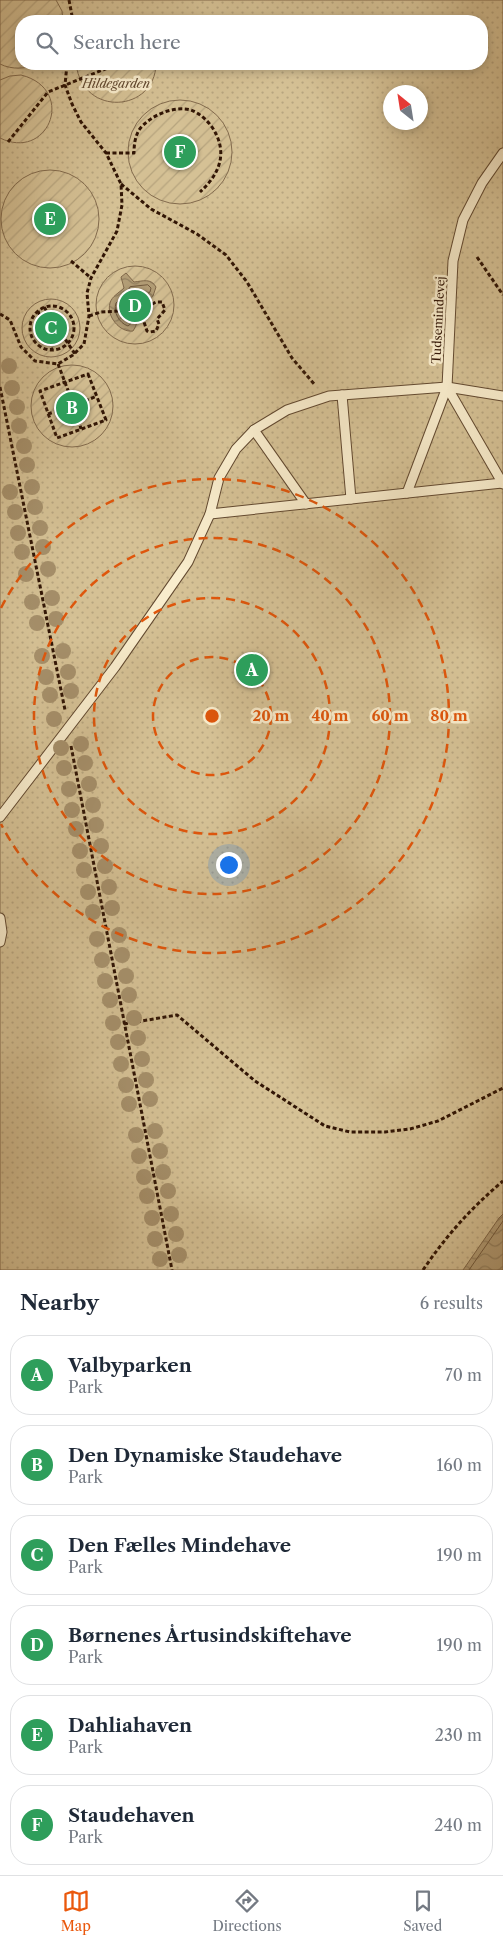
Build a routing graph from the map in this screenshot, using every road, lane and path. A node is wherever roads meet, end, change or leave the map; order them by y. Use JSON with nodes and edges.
{"nodes":[{"id":1,"x":68,"y":0,"type":"edge"},
{"id":2,"x":72,"y":15,"type":"edge"},
{"id":3,"x":67,"y":70,"type":"edge"},
{"id":4,"x":101,"y":70,"type":"edge"},
{"id":5,"x":66,"y":85,"type":"junction"},
{"id":6,"x":8,"y":142,"type":"dead end"},
{"id":7,"x":106,"y":153,"type":"junction"},
{"id":8,"x":503,"y":153,"type":"edge"},
{"id":9,"x":121,"y":184,"type":"junction"},
{"id":10,"x":200,"y":192,"type":"dead end"},
{"id":11,"x":477,"y":257,"type":"dead end"},
{"id":12,"x":71,"y":261,"type":"dead end"},
{"id":13,"x":90,"y":278,"type":"junction"},
{"id":14,"x":503,"y":295,"type":"edge"},
{"id":15,"x":44,"y":307,"type":"junction"},
{"id":16,"x":140,"y":310,"type":"junction"},
{"id":17,"x":38,"y":311,"type":"junction"},
{"id":18,"x":0,"y":314,"type":"edge"},
{"id":19,"x":89,"y":316,"type":"junction"},
{"id":20,"x":68,"y":344,"type":"junction"},
{"id":21,"x":52,"y":350,"type":"junction"},
{"id":22,"x":75,"y":354,"type":"junction"},
{"id":23,"x":58,"y":364,"type":"junction"},
{"id":24,"x":64,"y":382,"type":"junction"},
{"id":25,"x":0,"y":387,"type":"edge"},
{"id":26,"x":447,"y":387,"type":"junction"},
{"id":27,"x":68,"y":393,"type":"junction"},
{"id":28,"x":342,"y":395,"type":"junction"},
{"id":29,"x":97,"y":396,"type":"junction"},
{"id":30,"x":330,"y":396,"type":"junction"},
{"id":31,"x":503,"y":396,"type":"edge"},
{"id":32,"x":85,"y":401,"type":"junction"},
{"id":33,"x":60,"y":410,"type":"junction"},
{"id":34,"x":48,"y":414,"type":"junction"},
{"id":35,"x":78,"y":418,"type":"junction"},
{"id":36,"x":81,"y":429,"type":"junction"},
{"id":37,"x":254,"y":430,"type":"junction"},
{"id":38,"x":502,"y":484,"type":"edge"},
{"id":39,"x":407,"y":493,"type":"junction"},
{"id":40,"x":351,"y":499,"type":"junction"},
{"id":41,"x":306,"y":504,"type":"junction"},
{"id":42,"x":210,"y":514,"type":"junction"},
{"id":43,"x":68,"y":728,"type":"junction"},
{"id":44,"x":0,"y":817,"type":"edge"},
{"id":45,"x":0,"y":918,"type":"edge"},
{"id":46,"x":0,"y":942,"type":"edge"},
{"id":47,"x":124,"y":1024,"type":"junction"},
{"id":48,"x":503,"y":1088,"type":"edge"},
{"id":49,"x":503,"y":1181,"type":"edge"},
{"id":50,"x":172,"y":1270,"type":"edge"},
{"id":51,"x":423,"y":1270,"type":"edge"}],
"edges":[{"from":1,"to":2,"type":"path"},
{"from":3,"to":5,"type":"path"},
{"from":4,"to":5,"type":"path"},
{"from":5,"to":6,"type":"path"},
{"from":5,"to":7,"type":"path"},
{"from":7,"to":9,"type":"path"},
{"from":7,"to":10,"type":"path"},
{"from":8,"to":26,"type":"lane","name":"Tudsemindevej"},
{"from":9,"to":13,"type":"path"},
{"from":9,"to":30,"type":"path"},
{"from":11,"to":14,"type":"path"},
{"from":12,"to":13,"type":"path"},
{"from":13,"to":19,"type":"path"},
{"from":15,"to":17,"type":"path"},
{"from":15,"to":20,"type":"path"},
{"from":15,"to":20,"type":"path"},
{"from":16,"to":16,"type":"path"},
{"from":16,"to":19,"type":"path"},
{"from":17,"to":21,"type":"path"},
{"from":17,"to":21,"type":"path"},
{"from":18,"to":23,"type":"path"},
{"from":19,"to":22,"type":"path"},
{"from":20,"to":21,"type":"path"},
{"from":20,"to":22,"type":"path"},
{"from":22,"to":23,"type":"path"},
{"from":23,"to":24,"type":"path"},
{"from":24,"to":27,"type":"path"},
{"from":24,"to":29,"type":"path"},
{"from":24,"to":34,"type":"path"},
{"from":25,"to":43,"type":"path"},
{"from":26,"to":28,"type":"lane"},
{"from":26,"to":31,"type":"lane"},
{"from":26,"to":38,"type":"lane"},
{"from":26,"to":39,"type":"lane","name":"Tudsemindevej"},
{"from":27,"to":32,"type":"path"},
{"from":27,"to":33,"type":"path"},
{"from":28,"to":30,"type":"lane"},
{"from":28,"to":40,"type":"lane"},
{"from":29,"to":32,"type":"path"},
{"from":29,"to":36,"type":"path"},
{"from":30,"to":37,"type":"lane"},
{"from":32,"to":35,"type":"path"},
{"from":33,"to":34,"type":"path"},
{"from":33,"to":35,"type":"path"},
{"from":34,"to":36,"type":"path"},
{"from":35,"to":36,"type":"path"},
{"from":37,"to":41,"type":"lane"},
{"from":37,"to":42,"type":"lane"},
{"from":38,"to":39,"type":"lane"},
{"from":39,"to":40,"type":"lane"},
{"from":40,"to":41,"type":"lane"},
{"from":41,"to":42,"type":"lane"},
{"from":42,"to":43,"type":"lane"},
{"from":43,"to":44,"type":"lane"},
{"from":43,"to":47,"type":"path"},
{"from":45,"to":46,"type":"lane"},
{"from":47,"to":48,"type":"path"},
{"from":47,"to":50,"type":"path"},
{"from":49,"to":51,"type":"path"}]}
